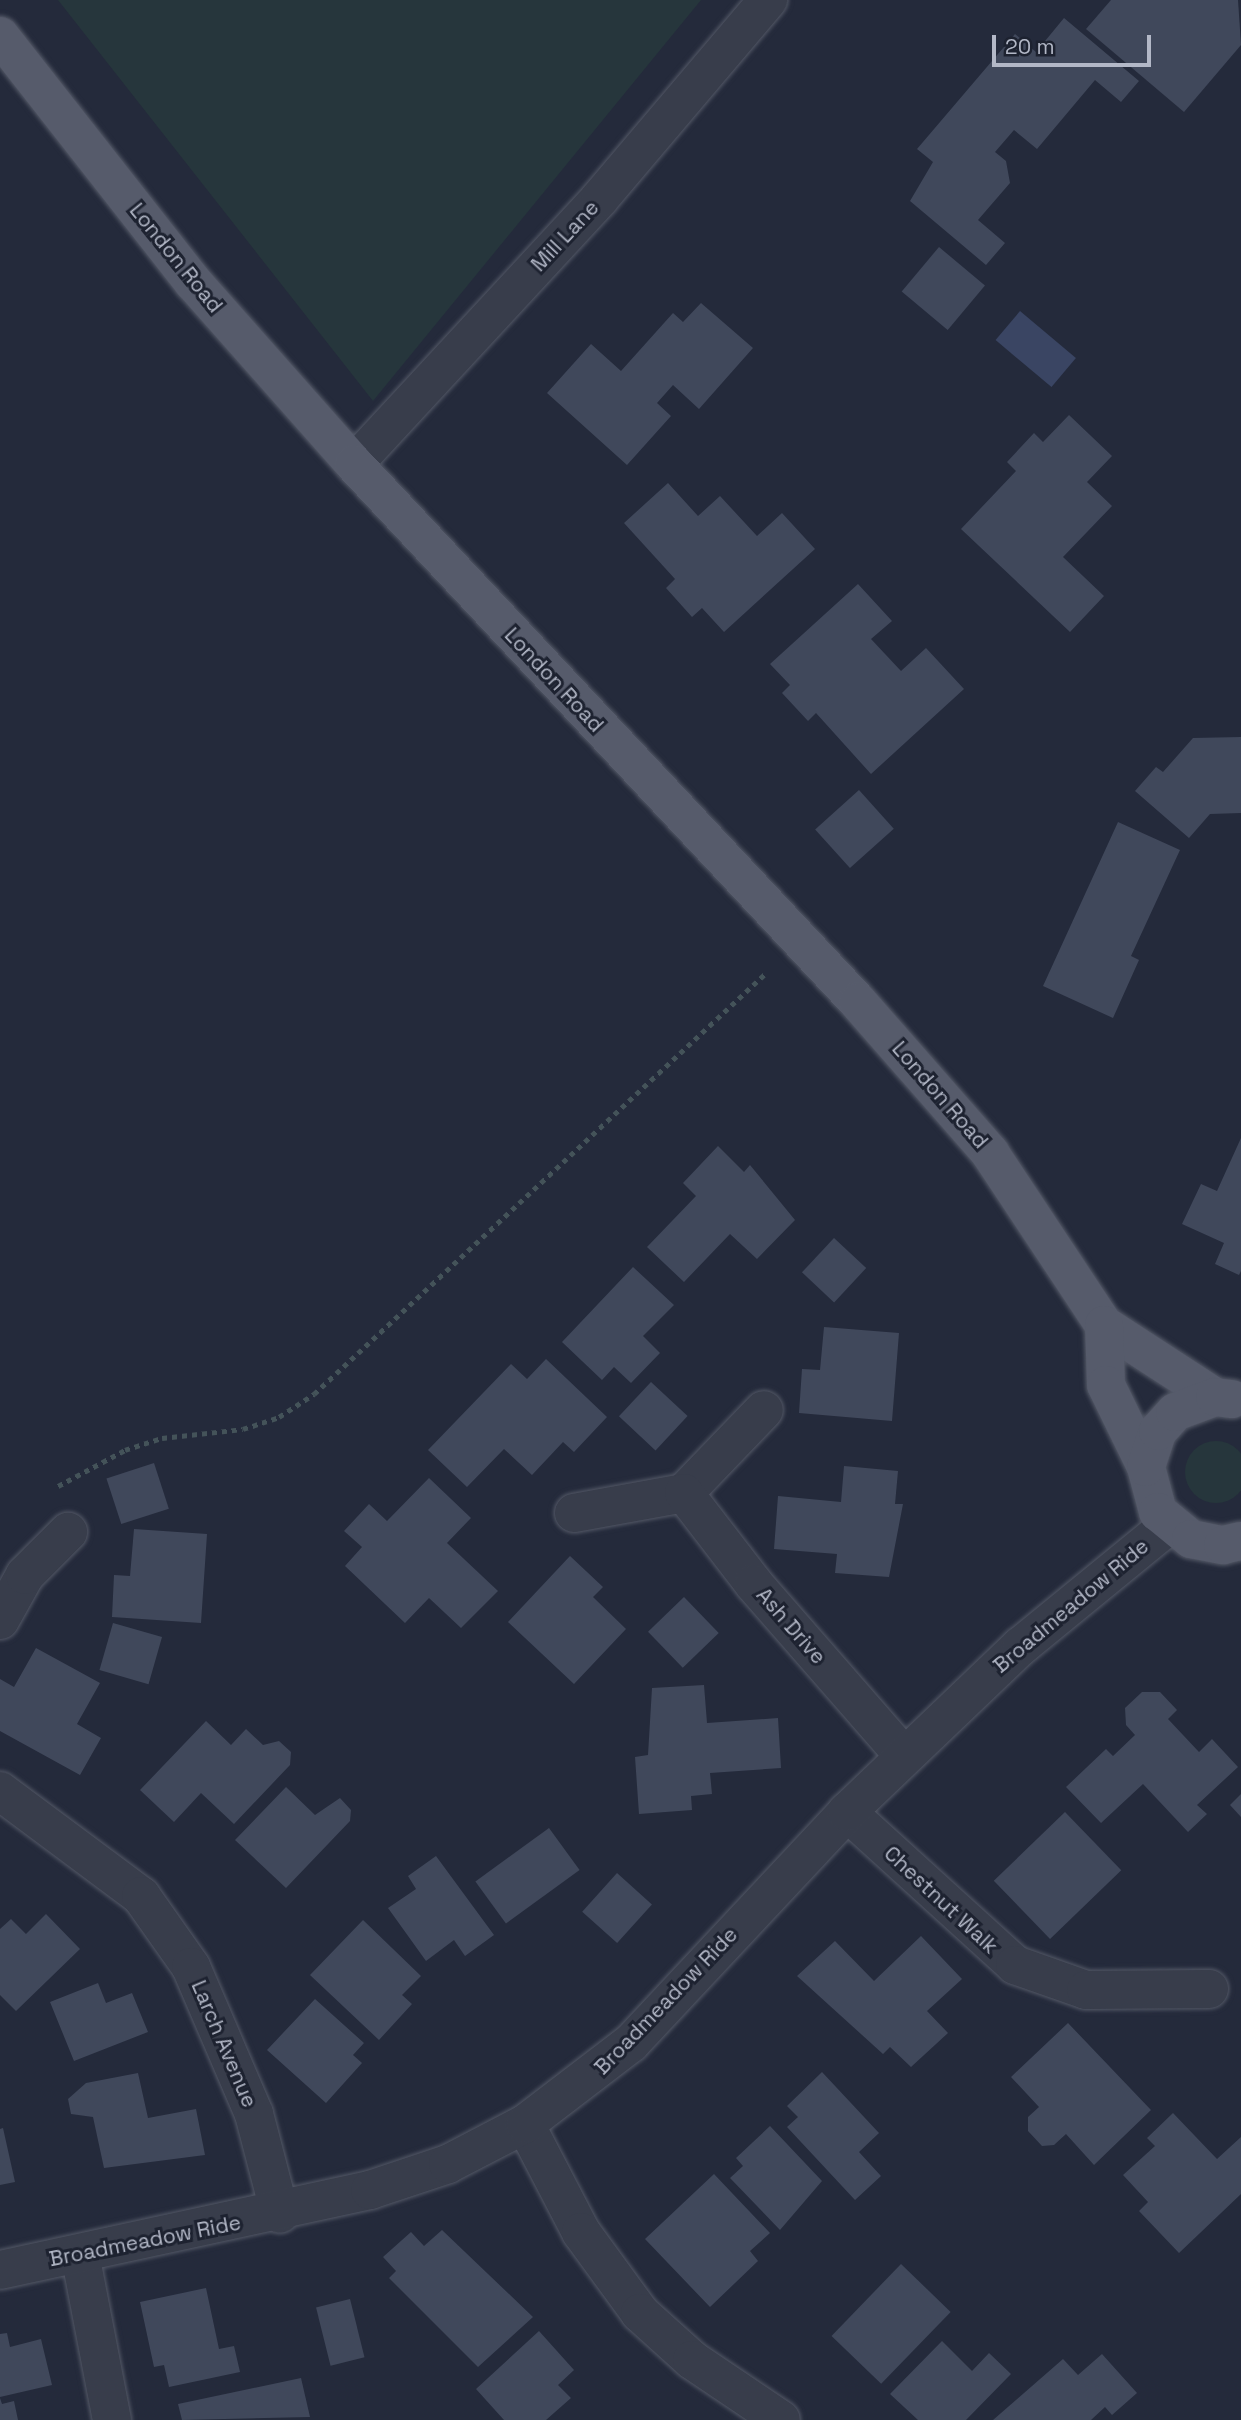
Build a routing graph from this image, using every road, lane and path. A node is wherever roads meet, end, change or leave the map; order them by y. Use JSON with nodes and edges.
{"nodes":[{"id":1,"x":768,"y":0,"type":"edge"},
{"id":2,"x":0,"y":36,"type":"edge"},
{"id":3,"x":354,"y":464,"type":"junction"},
{"id":4,"x":800,"y":941,"type":"junction"},
{"id":5,"x":1104,"y":1325,"type":"junction"},
{"id":6,"x":1228,"y":1398,"type":"edge"},
{"id":7,"x":764,"y":1410,"type":"dead end"},
{"id":8,"x":1146,"y":1466,"type":"junction"},
{"id":9,"x":53,"y":1491,"type":"dead end"},
{"id":10,"x":684,"y":1493,"type":"junction"},
{"id":11,"x":574,"y":1514,"type":"dead end"},
{"id":12,"x":1169,"y":1525,"type":"junction"},
{"id":13,"x":68,"y":1532,"type":"dead end"},
{"id":14,"x":1241,"y":1541,"type":"edge"},
{"id":15,"x":0,"y":1620,"type":"edge"},
{"id":16,"x":903,"y":1755,"type":"junction"},
{"id":17,"x":0,"y":1791,"type":"edge"},
{"id":18,"x":847,"y":1812,"type":"junction"},
{"id":19,"x":1209,"y":1989,"type":"dead end"},
{"id":20,"x":525,"y":2124,"type":"junction"},
{"id":21,"x":280,"y":2214,"type":"junction"},
{"id":22,"x":80,"y":2254,"type":"junction"},
{"id":23,"x":0,"y":2270,"type":"edge"},
{"id":24,"x":112,"y":2420,"type":"edge"},
{"id":25,"x":781,"y":2420,"type":"edge"}],
"edges":[{"from":1,"to":3,"type":"street","name":"Mill Lane"},
{"from":2,"to":3,"type":"main road","name":"London Road"},
{"from":3,"to":4,"type":"main road","name":"London Road"},
{"from":4,"to":5,"type":"main road","name":"London Road"},
{"from":4,"to":9,"type":"path"},
{"from":5,"to":6,"type":"main road","name":"London Road"},
{"from":5,"to":8,"type":"main road"},
{"from":6,"to":8,"type":"main road","name":"London Road"},
{"from":7,"to":10,"type":"street"},
{"from":8,"to":12,"type":"main road"},
{"from":10,"to":11,"type":"street"},
{"from":10,"to":16,"type":"street","name":"Ash Drive"},
{"from":12,"to":14,"type":"main road"},
{"from":12,"to":16,"type":"street","name":"Broadmeadow Ride"},
{"from":13,"to":15,"type":"street"},
{"from":16,"to":18,"type":"street","name":"Broadmeadow Ride"},
{"from":17,"to":21,"type":"street","name":"Larch Avenue"},
{"from":18,"to":19,"type":"street","name":"Chestnut Walk"},
{"from":18,"to":20,"type":"street","name":"Broadmeadow Ride"},
{"from":20,"to":21,"type":"street","name":"Broadmeadow Ride"},
{"from":20,"to":25,"type":"street"},
{"from":21,"to":22,"type":"street","name":"Broadmeadow Ride"},
{"from":22,"to":23,"type":"street","name":"Broadmeadow Ride"},
{"from":22,"to":24,"type":"street"}]}
